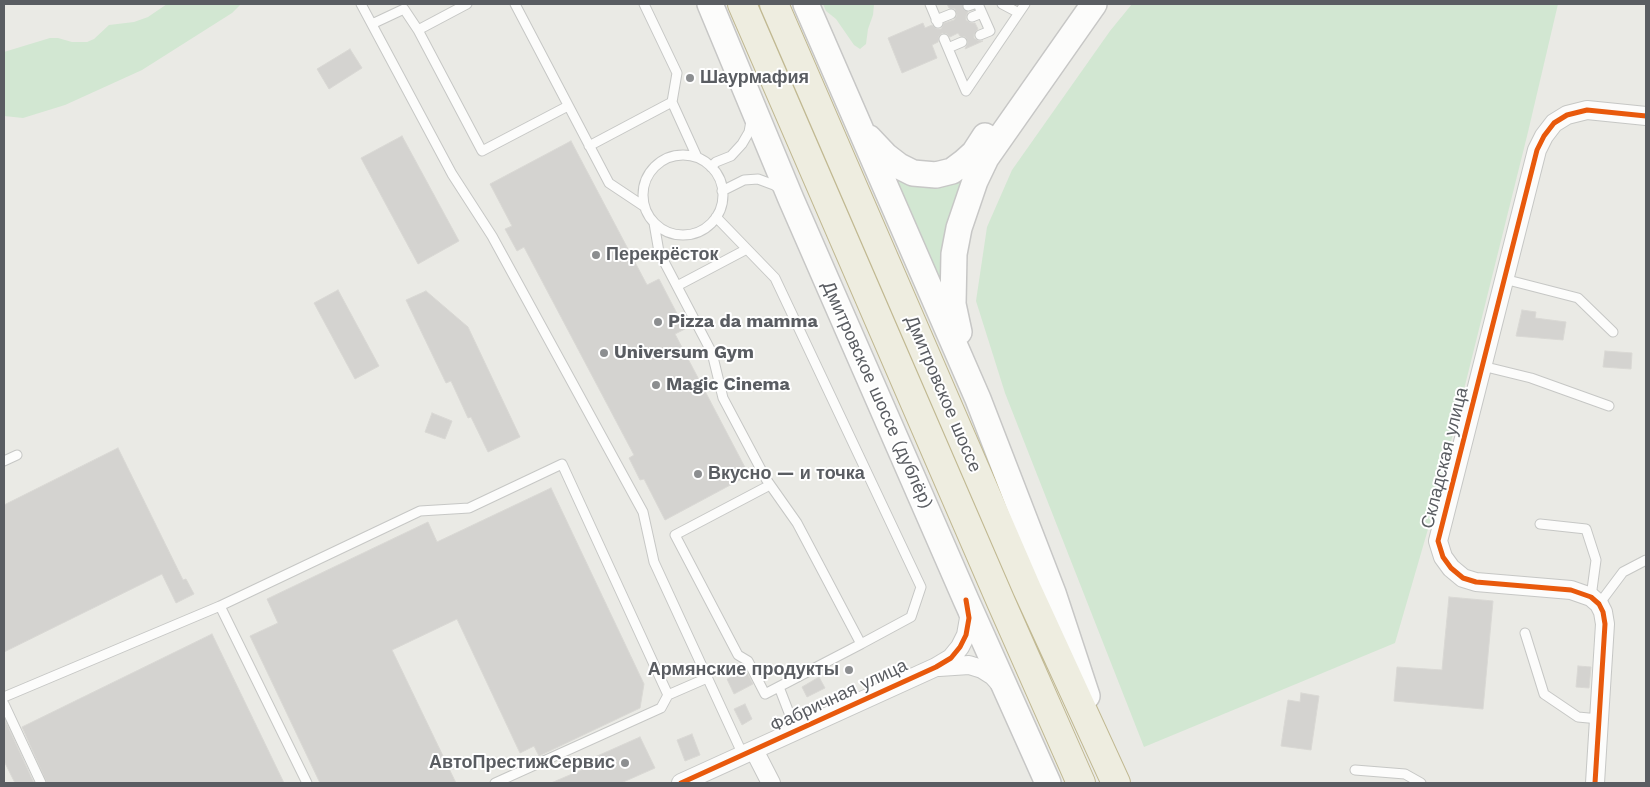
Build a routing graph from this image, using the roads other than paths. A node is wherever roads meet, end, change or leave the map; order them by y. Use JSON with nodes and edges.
{"nodes":[{"id":1,"x":361,"y":4,"type":"edge"},
{"id":2,"x":467,"y":4,"type":"edge"},
{"id":3,"x":515,"y":4,"type":"edge"},
{"id":4,"x":644,"y":4,"type":"edge"},
{"id":5,"x":710,"y":4,"type":"edge"},
{"id":6,"x":742,"y":4,"type":"edge"},
{"id":7,"x":774,"y":4,"type":"edge"},
{"id":8,"x":806,"y":4,"type":"edge"},
{"id":9,"x":930,"y":4,"type":"edge"},
{"id":10,"x":978,"y":4,"type":"edge"},
{"id":11,"x":1002,"y":4,"type":"edge"},
{"id":12,"x":1026,"y":4,"type":"edge"},
{"id":13,"x":1076,"y":4,"type":"edge"},
{"id":14,"x":1094,"y":4,"type":"edge"},
{"id":15,"x":403,"y":6,"type":"edge"},
{"id":16,"x":982,"y":13,"type":"junction"},
{"id":17,"x":1019,"y":13,"type":"junction"},
{"id":18,"x":951,"y":14,"type":"dead end"},
{"id":19,"x":972,"y":17,"type":"dead end"},
{"id":20,"x":372,"y":24,"type":"junction"},
{"id":21,"x":418,"y":30,"type":"junction"},
{"id":22,"x":980,"y":35,"type":"dead end"},
{"id":23,"x":962,"y":42,"type":"dead end"},
{"id":24,"x":672,"y":102,"type":"junction"},
{"id":25,"x":568,"y":106,"type":"junction"},
{"id":26,"x":754,"y":108,"type":"junction"},
{"id":27,"x":854,"y":116,"type":"junction"},
{"id":28,"x":1646,"y":116,"type":"edge"},
{"id":29,"x":589,"y":146,"type":"junction"},
{"id":30,"x":696,"y":157,"type":"junction"},
{"id":31,"x":711,"y":167,"type":"junction"},
{"id":32,"x":722,"y":191,"type":"junction"},
{"id":33,"x":792,"y":198,"type":"junction"},
{"id":34,"x":645,"y":208,"type":"junction"},
{"id":35,"x":716,"y":216,"type":"junction"},
{"id":36,"x":654,"y":223,"type":"junction"},
{"id":37,"x":747,"y":249,"type":"junction"},
{"id":38,"x":1504,"y":279,"type":"junction"},
{"id":39,"x":676,"y":286,"type":"junction"},
{"id":40,"x":1613,"y":332,"type":"dead end"},
{"id":41,"x":1482,"y":366,"type":"junction"},
{"id":42,"x":978,"y":399,"type":"junction"},
{"id":43,"x":1609,"y":406,"type":"dead end"},
{"id":44,"x":17,"y":455,"type":"dead end"},
{"id":45,"x":4,"y":461,"type":"edge"},
{"id":46,"x":770,"y":485,"type":"junction"},
{"id":47,"x":1540,"y":524,"type":"dead end"},
{"id":48,"x":1646,"y":560,"type":"edge"},
{"id":49,"x":966,"y":600,"type":"junction"},
{"id":50,"x":1595,"y":601,"type":"junction"},
{"id":51,"x":220,"y":606,"type":"junction"},
{"id":52,"x":1525,"y":633,"type":"dead end"},
{"id":53,"x":861,"y":644,"type":"junction"},
{"id":54,"x":936,"y":668,"type":"junction"},
{"id":55,"x":707,"y":678,"type":"junction"},
{"id":56,"x":778,"y":687,"type":"junction"},
{"id":57,"x":1007,"y":691,"type":"junction"},
{"id":58,"x":668,"y":695,"type":"junction"},
{"id":59,"x":4,"y":697,"type":"edge"},
{"id":60,"x":4,"y":704,"type":"edge"},
{"id":61,"x":1599,"y":719,"type":"junction"},
{"id":62,"x":796,"y":731,"type":"junction"},
{"id":63,"x":748,"y":753,"type":"junction"},
{"id":64,"x":1355,"y":770,"type":"dead end"},
{"id":65,"x":41,"y":783,"type":"edge"},
{"id":66,"x":307,"y":783,"type":"edge"},
{"id":67,"x":495,"y":783,"type":"edge"},
{"id":68,"x":680,"y":783,"type":"edge"},
{"id":69,"x":771,"y":783,"type":"edge"},
{"id":70,"x":1048,"y":783,"type":"edge"},
{"id":71,"x":1081,"y":783,"type":"edge"},
{"id":72,"x":1116,"y":783,"type":"edge"},
{"id":73,"x":1422,"y":783,"type":"edge"},
{"id":74,"x":1595,"y":783,"type":"edge"}],
"edges":[{"from":1,"to":20,"type":"lane"},
{"from":2,"to":21,"type":"lane"},
{"from":3,"to":25,"type":"lane"},
{"from":4,"to":24,"type":"lane"},
{"from":5,"to":26,"type":"main road","name":"Дмитровское шоссе (дублёр)"},
{"from":6,"to":71,"type":"highway","name":"Дмитровское шоссе"},
{"from":7,"to":72,"type":"highway","name":"Дмитровское шоссе"},
{"from":8,"to":27,"type":"main road"},
{"from":9,"to":18,"type":"lane"},
{"from":10,"to":16,"type":"lane"},
{"from":11,"to":17,"type":"lane"},
{"from":12,"to":17,"type":"lane"},
{"from":13,"to":27,"type":"main road"},
{"from":14,"to":42,"type":"main road"},
{"from":15,"to":20,"type":"lane"},
{"from":15,"to":21,"type":"lane"},
{"from":16,"to":19,"type":"lane"},
{"from":16,"to":22,"type":"lane"},
{"from":17,"to":23,"type":"lane"},
{"from":20,"to":55,"type":"lane"},
{"from":21,"to":25,"type":"lane"},
{"from":24,"to":29,"type":"lane"},
{"from":24,"to":30,"type":"lane"},
{"from":25,"to":29,"type":"lane"},
{"from":26,"to":31,"type":"lane"},
{"from":26,"to":33,"type":"main road","name":"Дмитровское шоссе (дублёр)"},
{"from":27,"to":42,"type":"main road"},
{"from":28,"to":38,"type":"street","name":"Складская улица"},
{"from":29,"to":34,"type":"lane"},
{"from":30,"to":31,"type":"lane"},
{"from":30,"to":34,"type":"lane"},
{"from":31,"to":32,"type":"lane"},
{"from":32,"to":33,"type":"lane"},
{"from":32,"to":35,"type":"lane"},
{"from":33,"to":49,"type":"main road","name":"Дмитровское шоссе (дублёр)"},
{"from":34,"to":36,"type":"lane"},
{"from":35,"to":36,"type":"lane"},
{"from":35,"to":37,"type":"lane"},
{"from":36,"to":39,"type":"lane"},
{"from":37,"to":39,"type":"lane"},
{"from":37,"to":53,"type":"lane"},
{"from":38,"to":40,"type":"lane"},
{"from":38,"to":41,"type":"street","name":"Складская улица"},
{"from":39,"to":46,"type":"lane"},
{"from":41,"to":43,"type":"lane"},
{"from":41,"to":50,"type":"street","name":"Складская улица"},
{"from":42,"to":72,"type":"main road"},
{"from":44,"to":45,"type":"lane"},
{"from":46,"to":53,"type":"lane"},
{"from":46,"to":56,"type":"lane"},
{"from":47,"to":50,"type":"lane"},
{"from":48,"to":50,"type":"lane"},
{"from":49,"to":54,"type":"street","name":"Фабричная улица"},
{"from":49,"to":57,"type":"main road","name":"Дмитровское шоссе (дублёр)"},
{"from":50,"to":61,"type":"street"},
{"from":51,"to":58,"type":"lane"},
{"from":51,"to":59,"type":"lane"},
{"from":51,"to":66,"type":"lane"},
{"from":52,"to":61,"type":"lane"},
{"from":53,"to":56,"type":"lane"},
{"from":54,"to":57,"type":"street","name":"Фабричная улица"},
{"from":54,"to":62,"type":"street","name":"Фабричная улица"},
{"from":55,"to":58,"type":"lane"},
{"from":55,"to":63,"type":"lane"},
{"from":56,"to":62,"type":"lane"},
{"from":57,"to":70,"type":"main road","name":"Дмитровское шоссе (дублёр)"},
{"from":58,"to":67,"type":"lane"},
{"from":60,"to":65,"type":"lane"},
{"from":61,"to":74,"type":"street"},
{"from":62,"to":63,"type":"street","name":"Фабричная улица"},
{"from":63,"to":68,"type":"street","name":"Фабричная улица"},
{"from":63,"to":69,"type":"street"},
{"from":64,"to":73,"type":"lane"}]}
